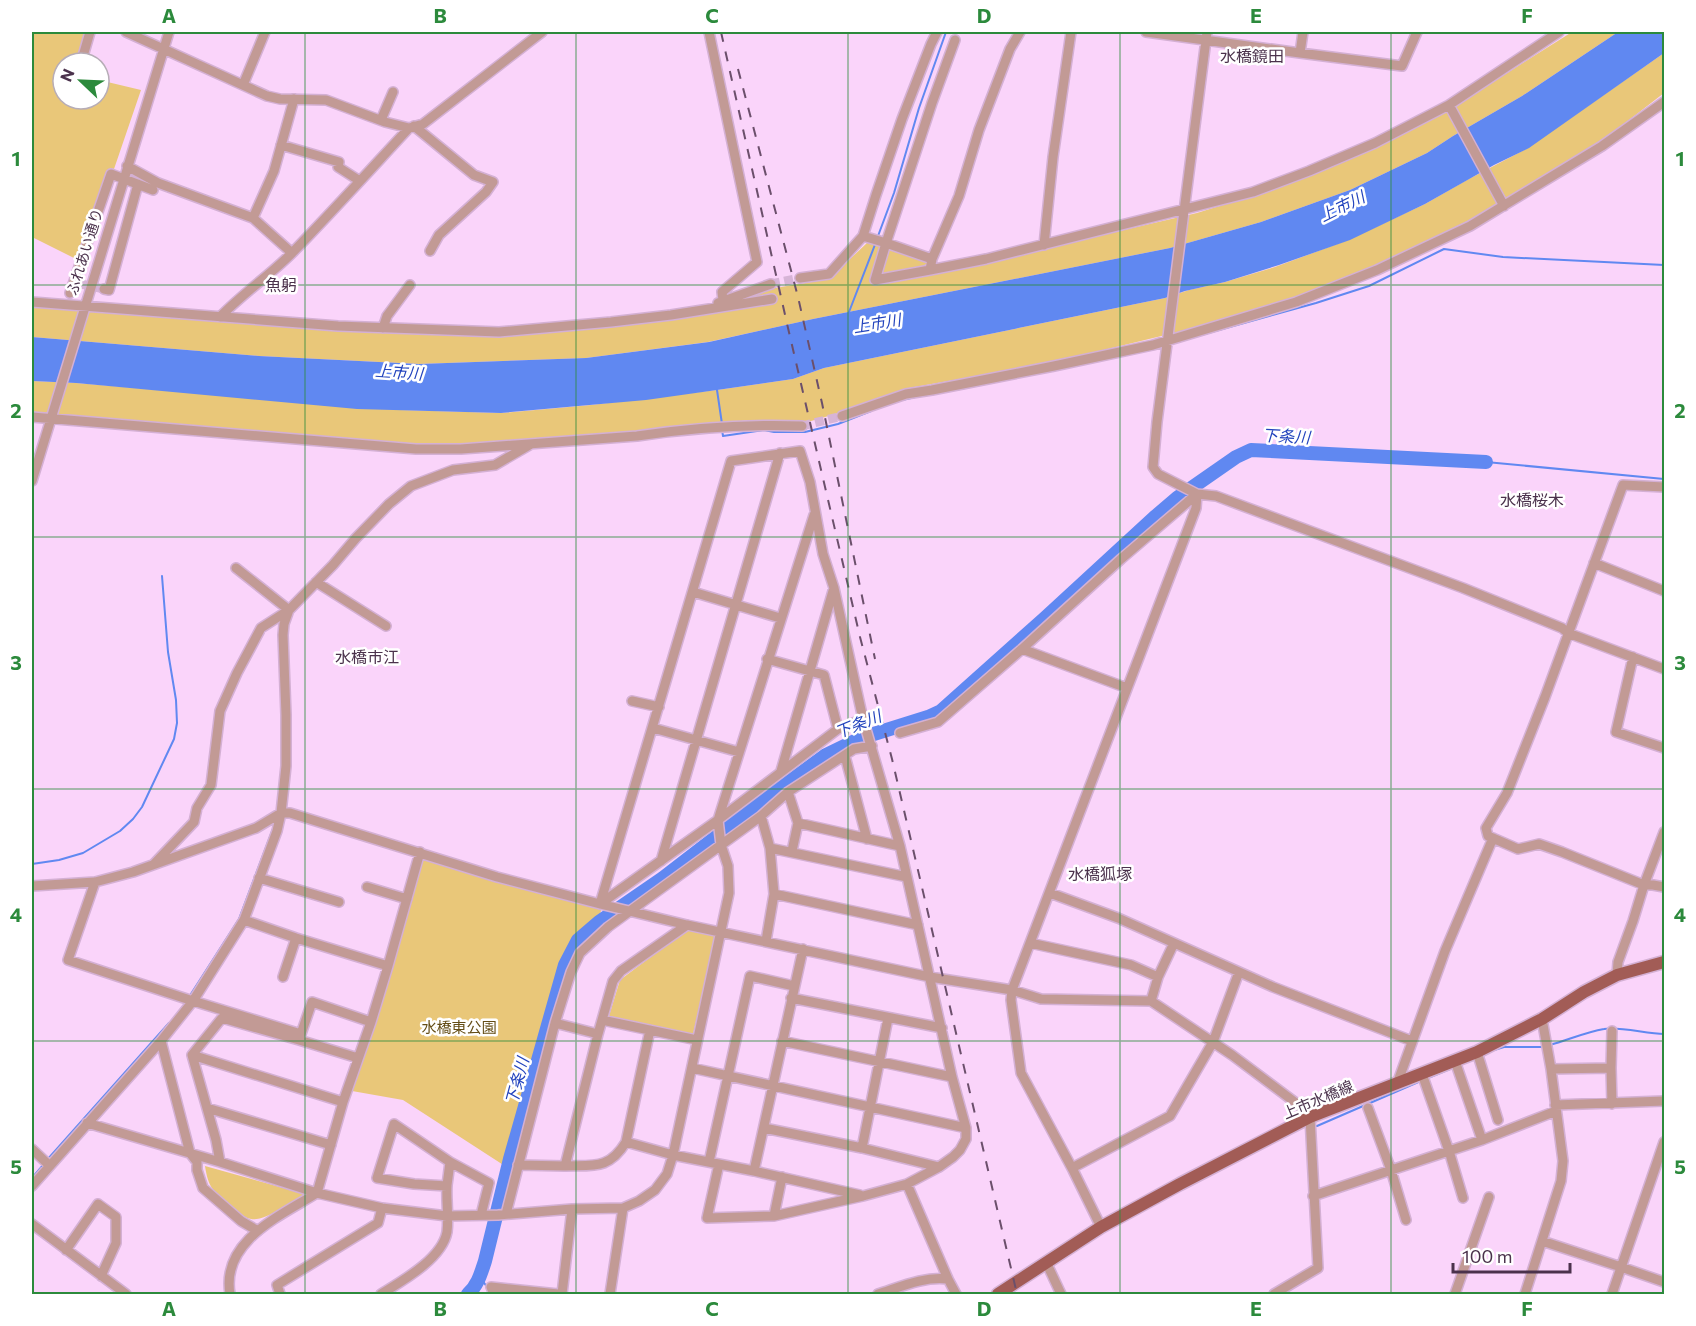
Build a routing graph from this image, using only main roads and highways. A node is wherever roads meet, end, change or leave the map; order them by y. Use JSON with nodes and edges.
{"nodes":[{"id":1,"x":1665,"y":962,"type":"edge"},
{"id":2,"x":998,"y":1294,"type":"edge"}],
"edges":[{"from":1,"to":2,"type":"main road","name":"上市水橋線"}]}
